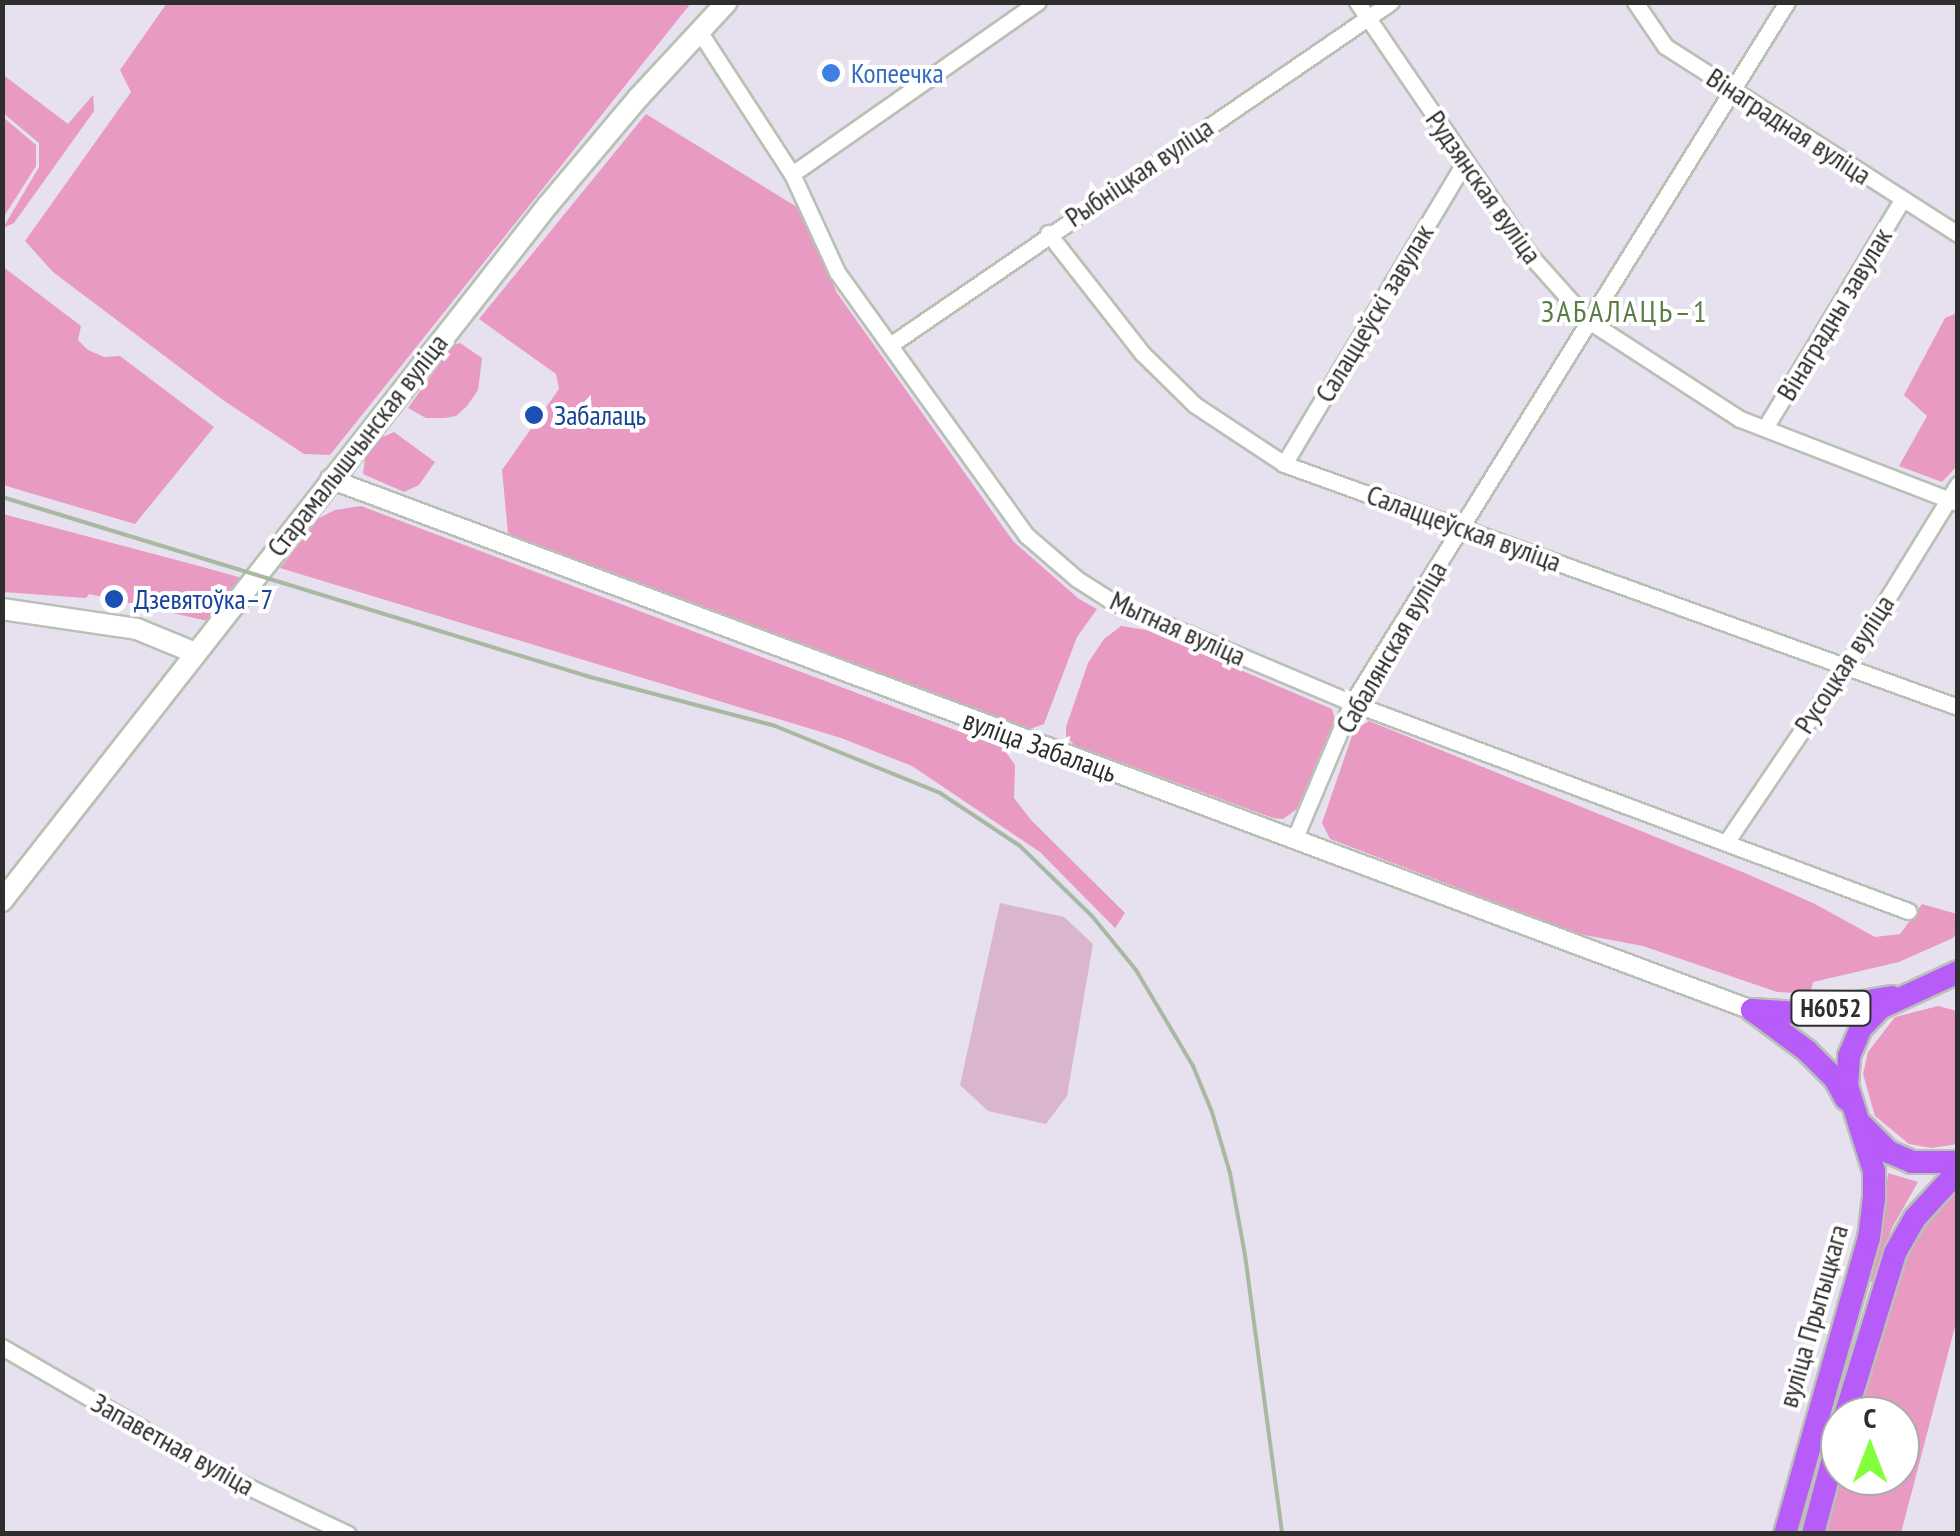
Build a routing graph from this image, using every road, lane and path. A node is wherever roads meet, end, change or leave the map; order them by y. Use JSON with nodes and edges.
{"nodes":[{"id":1,"x":728,"y":2,"type":"edge"},
{"id":2,"x":1038,"y":2,"type":"edge"},
{"id":3,"x":1357,"y":2,"type":"edge"},
{"id":4,"x":1391,"y":2,"type":"edge"},
{"id":5,"x":1636,"y":2,"type":"edge"},
{"id":6,"x":1787,"y":2,"type":"edge"},
{"id":7,"x":1368,"y":18,"type":"junction"},
{"id":8,"x":699,"y":31,"type":"junction"},
{"id":9,"x":1733,"y":89,"type":"junction"},
{"id":10,"x":1464,"y":162,"type":"junction"},
{"id":11,"x":792,"y":174,"type":"junction"},
{"id":12,"x":1902,"y":200,"type":"junction"},
{"id":13,"x":1048,"y":233,"type":"junction"},
{"id":14,"x":1958,"y":234,"type":"edge"},
{"id":15,"x":1589,"y":322,"type":"junction"},
{"id":16,"x":890,"y":346,"type":"junction"},
{"id":17,"x":1765,"y":428,"type":"junction"},
{"id":18,"x":1284,"y":464,"type":"junction"},
{"id":19,"x":330,"y":479,"type":"junction"},
{"id":20,"x":1958,"y":484,"type":"edge"},
{"id":21,"x":1952,"y":501,"type":"edge"},
{"id":22,"x":1462,"y":526,"type":"junction"},
{"id":23,"x":2,"y":609,"type":"edge"},
{"id":24,"x":194,"y":652,"type":"junction"},
{"id":25,"x":1845,"y":667,"type":"junction"},
{"id":26,"x":1352,"y":703,"type":"junction"},
{"id":27,"x":1958,"y":708,"type":"edge"},
{"id":28,"x":1294,"y":840,"type":"junction"},
{"id":29,"x":1727,"y":841,"type":"junction"},
{"id":30,"x":2,"y":901,"type":"edge"},
{"id":31,"x":1908,"y":911,"type":"dead end"},
{"id":32,"x":1958,"y":972,"type":"edge"},
{"id":33,"x":1909,"y":992,"type":"junction"},
{"id":34,"x":1958,"y":992,"type":"edge"},
{"id":35,"x":1752,"y":1010,"type":"junction"},
{"id":36,"x":1855,"y":1116,"type":"junction"},
{"id":37,"x":1958,"y":1162,"type":"edge"},
{"id":38,"x":1958,"y":1171,"type":"edge"},
{"id":39,"x":2,"y":1347,"type":"edge"},
{"id":40,"x":1851,"y":1396,"type":"edge"},
{"id":41,"x":1823,"y":1496,"type":"edge"},
{"id":42,"x":348,"y":1534,"type":"edge"},
{"id":43,"x":1785,"y":1534,"type":"edge"},
{"id":44,"x":1813,"y":1534,"type":"edge"}],
"edges":[{"from":1,"to":8,"type":"main road","name":"Старамалышчынская вуліца"},
{"from":2,"to":11,"type":"street"},
{"from":3,"to":7,"type":"street","name":"Рудзянская вуліца"},
{"from":4,"to":7,"type":"street","name":"Рыбніцкая вуліца"},
{"from":5,"to":9,"type":"street","name":"Вінаградная вуліца"},
{"from":6,"to":9,"type":"street","name":"Сабалянская вуліца"},
{"from":7,"to":10,"type":"street","name":"Рудзянская вуліца"},
{"from":7,"to":13,"type":"street","name":"Рыбніцкая вуліца"},
{"from":8,"to":11,"type":"street","name":"Мытная вуліца"},
{"from":8,"to":19,"type":"main road","name":"Старамалышчынская вуліца"},
{"from":9,"to":12,"type":"street","name":"Вінаградная вуліца"},
{"from":9,"to":15,"type":"street","name":"Сабалянская вуліца"},
{"from":10,"to":15,"type":"street","name":"Рудзянская вуліца"},
{"from":10,"to":18,"type":"street","name":"Салаццеўскі завулак"},
{"from":11,"to":16,"type":"street","name":"Мытная вуліца"},
{"from":12,"to":14,"type":"street","name":"Вінаградная вуліца"},
{"from":12,"to":17,"type":"street","name":"Вінаградны завулак"},
{"from":13,"to":16,"type":"street","name":"Рыбніцкая вуліца"},
{"from":13,"to":18,"type":"street","name":"Салаццеўская вуліца"},
{"from":15,"to":17,"type":"street","name":"Рудзянская вуліца"},
{"from":15,"to":22,"type":"street","name":"Сабалянская вуліца"},
{"from":16,"to":26,"type":"street","name":"Мытная вуліца"},
{"from":17,"to":21,"type":"street","name":"Рудзянская вуліца"},
{"from":18,"to":22,"type":"street","name":"Салаццеўская вуліца"},
{"from":19,"to":24,"type":"main road","name":"Старамалышчынская вуліца"},
{"from":19,"to":28,"type":"street","name":"вуліца Забалаць","number":"Н6052"},
{"from":20,"to":21,"type":"street","name":"Русоцкая вуліца"},
{"from":21,"to":25,"type":"street","name":"Русоцкая вуліца"},
{"from":22,"to":25,"type":"street","name":"Салаццеўская вуліца"},
{"from":22,"to":26,"type":"street","name":"Сабалянская вуліца"},
{"from":23,"to":24,"type":"main road"},
{"from":24,"to":30,"type":"main road","name":"Старамалышчынская вуліца"},
{"from":25,"to":27,"type":"street","name":"Салаццеўская вуліца"},
{"from":25,"to":29,"type":"street","name":"Русоцкая вуліца"},
{"from":26,"to":28,"type":"street","name":"Сабалянская вуліца"},
{"from":26,"to":29,"type":"street","name":"Мытная вуліца"},
{"from":28,"to":35,"type":"street","name":"вуліца Забалаць","number":"Н6052"},
{"from":29,"to":31,"type":"street","name":"Мытная вуліца"},
{"from":32,"to":33,"type":"main road"},
{"from":33,"to":34,"type":"main road","number":"Н6052"},
{"from":33,"to":35,"type":"main road","number":"Н6052"},
{"from":33,"to":36,"type":"main road","number":"Н6052"},
{"from":35,"to":36,"type":"main road","number":"Н6052"},
{"from":36,"to":37,"type":"main road","number":"Н6052"},
{"from":36,"to":43,"type":"main road","name":"вуліца Прытыцкага"},
{"from":38,"to":40,"type":"main road"},
{"from":39,"to":42,"type":"street","name":"Запаветная вуліца"},
{"from":41,"to":44,"type":"main road"}]}
